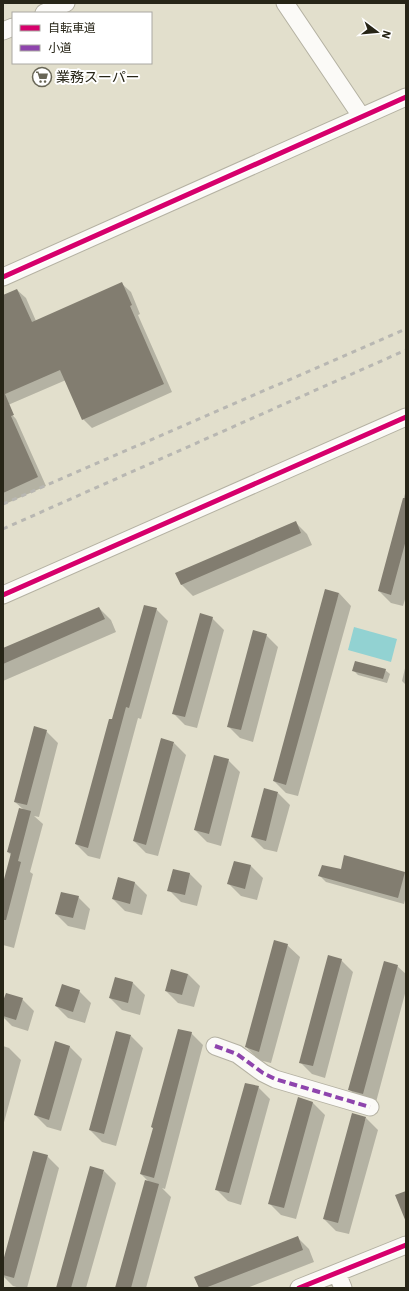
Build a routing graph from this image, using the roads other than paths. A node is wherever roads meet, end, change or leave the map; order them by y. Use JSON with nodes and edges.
{"nodes":[{"id":1,"x":66,"y":3,"type":"edge"},
{"id":2,"x":285,"y":3,"type":"edge"},
{"id":3,"x":46,"y":12,"type":"edge"},
{"id":4,"x":12,"y":26,"type":"edge"},
{"id":5,"x":3,"y":31,"type":"edge"},
{"id":6,"x":406,"y":97,"type":"edge"},
{"id":7,"x":361,"y":116,"type":"junction"},
{"id":8,"x":3,"y":277,"type":"edge"},
{"id":9,"x":406,"y":417,"type":"edge"},
{"id":10,"x":3,"y":595,"type":"edge"},
{"id":11,"x":214,"y":1046,"type":"dead end"},
{"id":12,"x":370,"y":1106,"type":"dead end"},
{"id":13,"x":406,"y":1245,"type":"edge"},
{"id":14,"x":340,"y":1280,"type":"edge"},
{"id":15,"x":299,"y":1288,"type":"edge"}],
"edges":[{"from":1,"to":3,"type":"street"},
{"from":2,"to":7,"type":"street"},
{"from":4,"to":5,"type":"street"},
{"from":6,"to":7,"type":"street"},
{"from":7,"to":8,"type":"street"},
{"from":9,"to":10,"type":"street"},
{"from":11,"to":12,"type":"street"},
{"from":13,"to":14,"type":"street"},
{"from":14,"to":15,"type":"street"}]}
